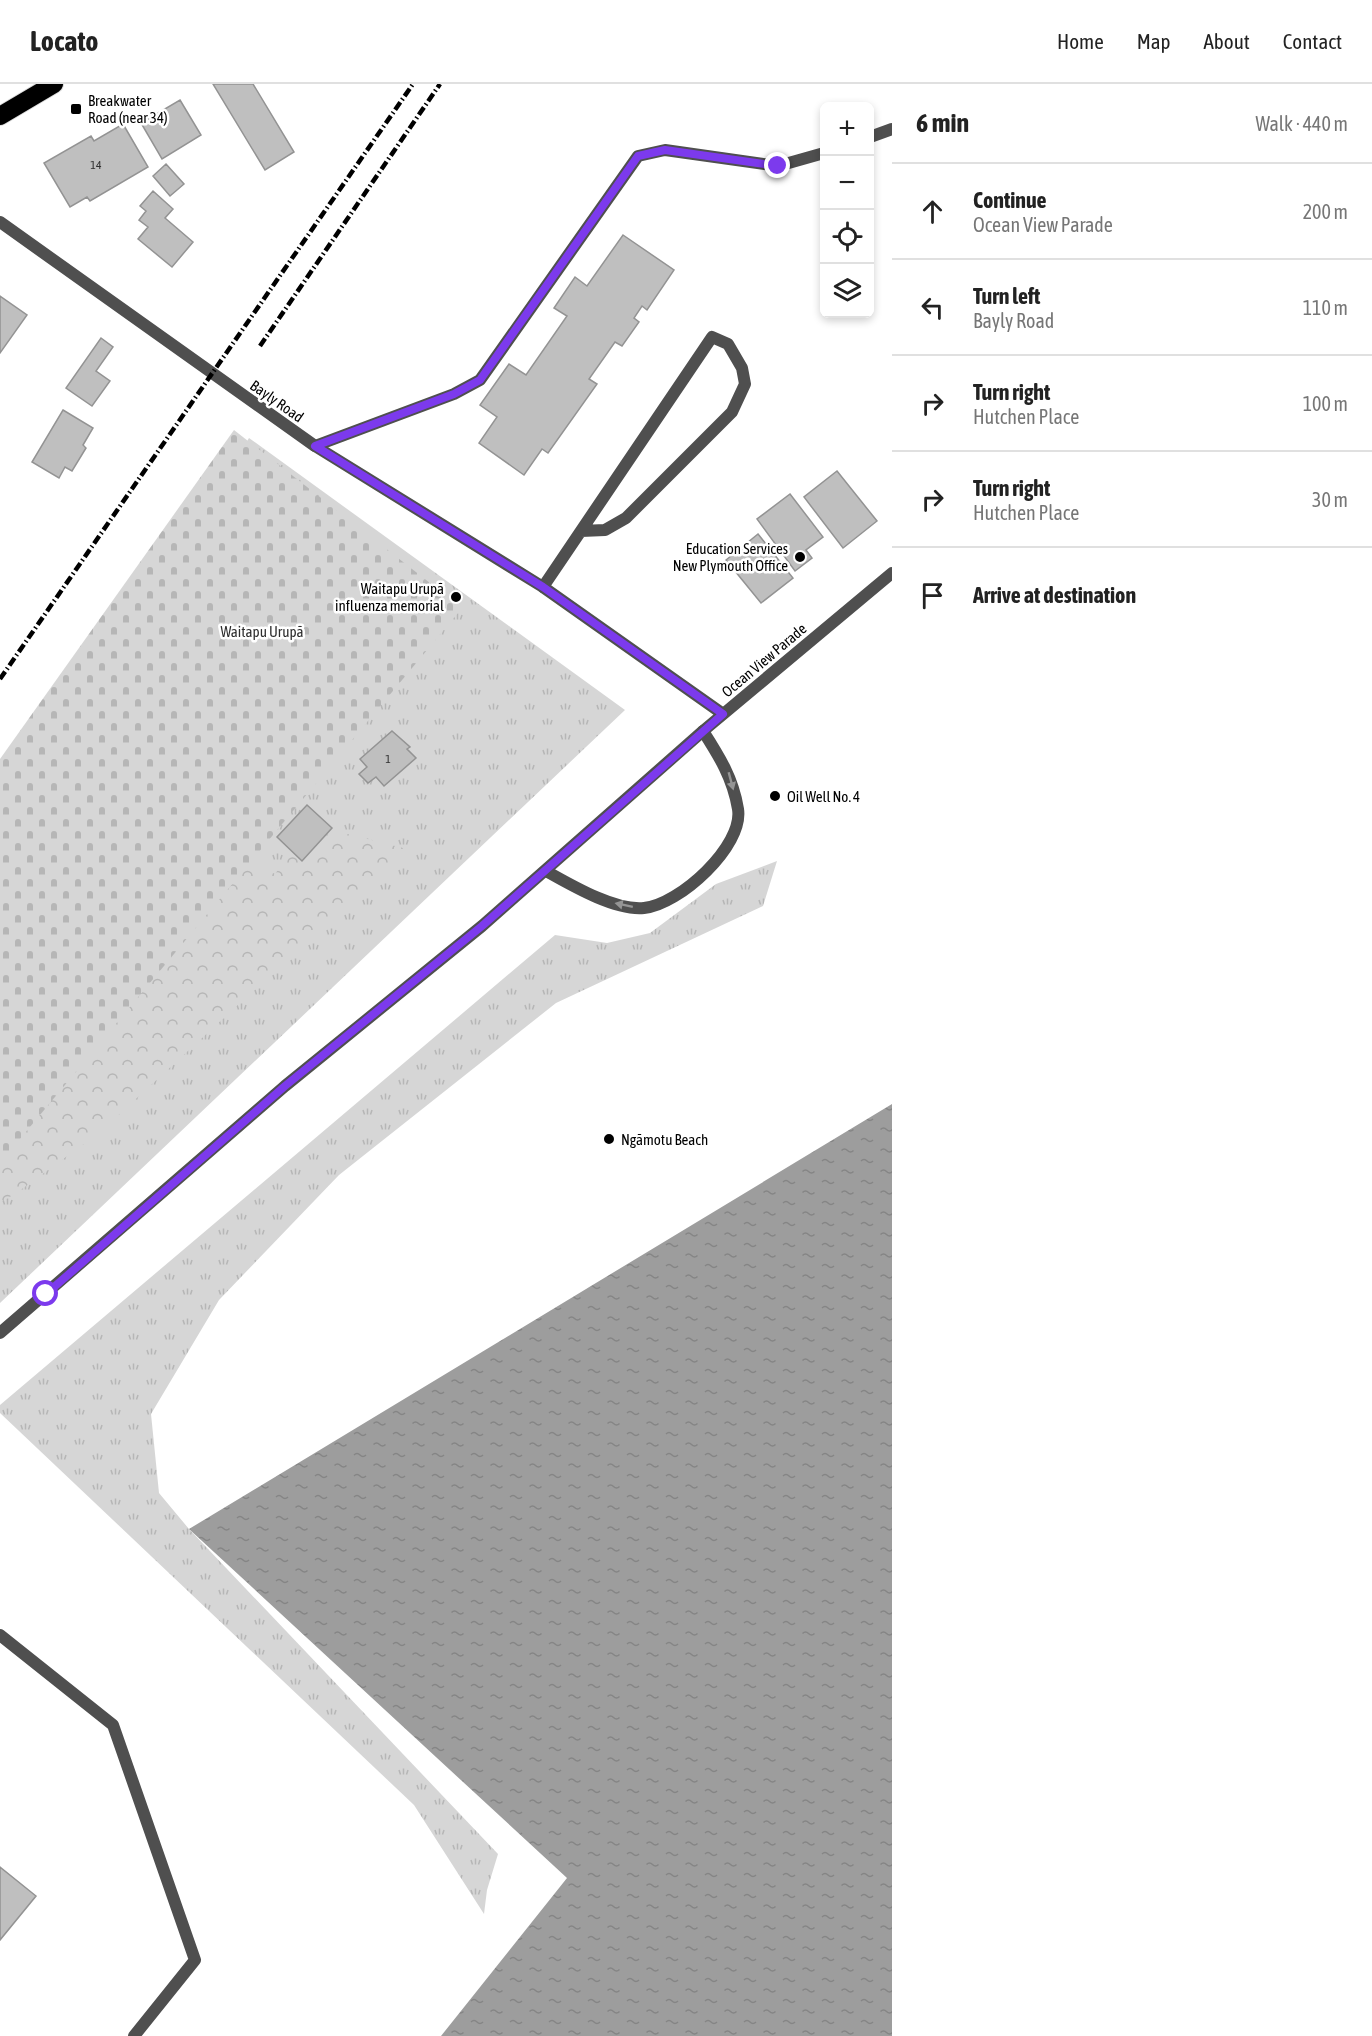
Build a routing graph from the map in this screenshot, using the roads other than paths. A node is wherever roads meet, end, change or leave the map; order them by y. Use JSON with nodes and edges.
{"nodes":[{"id":1,"x":54,"y":84,"type":"edge"},
{"id":2,"x":0,"y":116,"type":"edge"},
{"id":3,"x":892,"y":129,"type":"edge"},
{"id":4,"x":874,"y":136,"type":"edge"},
{"id":5,"x":820,"y":154,"type":"edge"},
{"id":6,"x":0,"y":222,"type":"edge"},
{"id":7,"x":315,"y":446,"type":"junction"},
{"id":8,"x":581,"y":531,"type":"junction"},
{"id":9,"x":892,"y":573,"type":"edge"},
{"id":10,"x":543,"y":587,"type":"junction"},
{"id":11,"x":723,"y":714,"type":"junction"},
{"id":12,"x":703,"y":731,"type":"junction"},
{"id":13,"x":546,"y":871,"type":"junction"},
{"id":14,"x":0,"y":1333,"type":"edge"},
{"id":15,"x":0,"y":1635,"type":"edge"},
{"id":16,"x":134,"y":2036,"type":"edge"}],
"edges":[{"from":1,"to":2,"type":"highway"},
{"from":3,"to":4,"type":"street"},
{"from":5,"to":7,"type":"street"},
{"from":6,"to":7,"type":"street","name":"Bayly Road"},
{"from":7,"to":10,"type":"street","name":"Bayly Road"},
{"from":8,"to":8,"type":"street"},
{"from":8,"to":10,"type":"street"},
{"from":9,"to":11,"type":"street","name":"Ocean View Parade"},
{"from":10,"to":11,"type":"street","name":"Bayly Road"},
{"from":11,"to":12,"type":"street","name":"Ocean View Parade"},
{"from":12,"to":13,"type":"street","name":"Ocean View Parade"},
{"from":12,"to":13,"type":"street","one_way":true},
{"from":13,"to":14,"type":"street","name":"Ocean View Parade"},
{"from":15,"to":16,"type":"street"}]}
